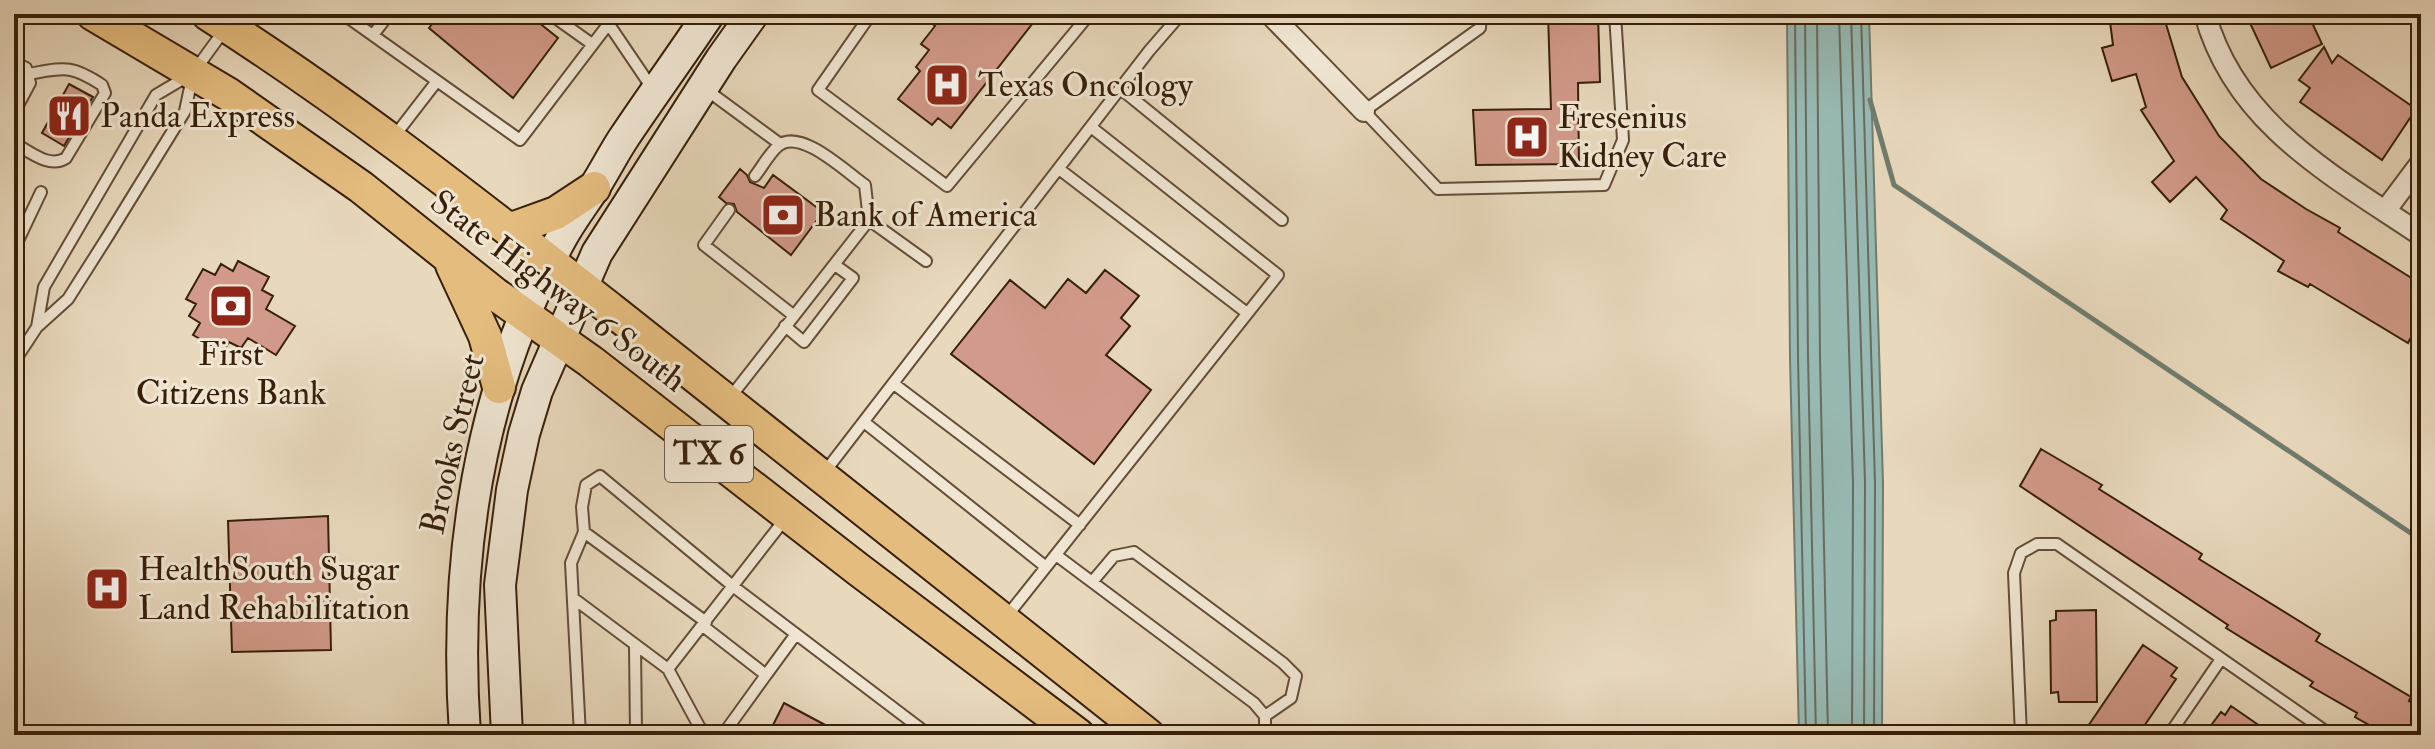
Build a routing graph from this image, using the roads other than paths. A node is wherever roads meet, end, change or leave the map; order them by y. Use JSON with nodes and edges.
{"nodes":[{"id":1,"x":93,"y":14,"type":"edge"},
{"id":2,"x":343,"y":14,"type":"edge"},
{"id":3,"x":389,"y":14,"type":"edge"},
{"id":4,"x":550,"y":14,"type":"edge"},
{"id":5,"x":709,"y":14,"type":"edge"},
{"id":6,"x":753,"y":14,"type":"edge"},
{"id":7,"x":871,"y":14,"type":"edge"},
{"id":8,"x":1086,"y":14,"type":"edge"},
{"id":9,"x":1181,"y":14,"type":"edge"},
{"id":10,"x":1270,"y":14,"type":"edge"},
{"id":11,"x":1481,"y":14,"type":"edge"},
{"id":12,"x":1615,"y":14,"type":"edge"},
{"id":13,"x":2205,"y":14,"type":"edge"},
{"id":14,"x":224,"y":18,"type":"edge"},
{"id":15,"x":612,"y":19,"type":"edge"},
{"id":16,"x":373,"y":35,"type":"junction"},
{"id":17,"x":592,"y":44,"type":"junction"},
{"id":18,"x":14,"y":62,"type":"edge"},
{"id":19,"x":193,"y":73,"type":"junction"},
{"id":20,"x":28,"y":74,"type":"junction"},
{"id":21,"x":437,"y":81,"type":"junction"},
{"id":22,"x":703,"y":87,"type":"junction"},
{"id":23,"x":1121,"y":89,"type":"junction"},
{"id":24,"x":655,"y":93,"type":"junction"},
{"id":25,"x":1364,"y":111,"type":"junction"},
{"id":26,"x":14,"y":113,"type":"edge"},
{"id":27,"x":1091,"y":127,"type":"junction"},
{"id":28,"x":391,"y":140,"type":"junction"},
{"id":29,"x":14,"y":143,"type":"edge"},
{"id":30,"x":780,"y":144,"type":"junction"},
{"id":31,"x":2421,"y":163,"type":"edge"},
{"id":32,"x":1059,"y":169,"type":"junction"},
{"id":33,"x":755,"y":176,"type":"dead end"},
{"id":34,"x":594,"y":188,"type":"junction"},
{"id":35,"x":41,"y":192,"type":"dead end"},
{"id":36,"x":729,"y":210,"type":"dead end"},
{"id":37,"x":2385,"y":211,"type":"junction"},
{"id":38,"x":869,"y":220,"type":"junction"},
{"id":39,"x":1282,"y":220,"type":"dead end"},
{"id":40,"x":509,"y":230,"type":"junction"},
{"id":41,"x":2421,"y":235,"type":"edge"},
{"id":42,"x":14,"y":249,"type":"edge"},
{"id":43,"x":449,"y":258,"type":"junction"},
{"id":44,"x":549,"y":261,"type":"junction"},
{"id":45,"x":926,"y":261,"type":"dead end"},
{"id":46,"x":835,"y":265,"type":"junction"},
{"id":47,"x":582,"y":287,"type":"junction"},
{"id":48,"x":1247,"y":313,"type":"junction"},
{"id":49,"x":525,"y":315,"type":"junction"},
{"id":50,"x":793,"y":315,"type":"junction"},
{"id":51,"x":785,"y":326,"type":"junction"},
{"id":52,"x":37,"y":327,"type":"junction"},
{"id":53,"x":559,"y":339,"type":"junction"},
{"id":54,"x":14,"y":362,"type":"edge"},
{"id":55,"x":894,"y":384,"type":"junction"},
{"id":56,"x":499,"y":387,"type":"junction"},
{"id":57,"x":728,"y":400,"type":"junction"},
{"id":58,"x":864,"y":422,"type":"junction"},
{"id":59,"x":823,"y":475,"type":"junction"},
{"id":60,"x":788,"y":516,"type":"junction"},
{"id":61,"x":1080,"y":525,"type":"junction"},
{"id":62,"x":584,"y":532,"type":"junction"},
{"id":63,"x":1056,"y":555,"type":"junction"},
{"id":64,"x":1046,"y":567,"type":"junction"},
{"id":65,"x":1092,"y":582,"type":"junction"},
{"id":66,"x":734,"y":587,"type":"junction"},
{"id":67,"x":573,"y":598,"type":"junction"},
{"id":68,"x":1003,"y":621,"type":"junction"},
{"id":69,"x":705,"y":624,"type":"junction"},
{"id":70,"x":796,"y":634,"type":"junction"},
{"id":71,"x":635,"y":645,"type":"junction"},
{"id":72,"x":2221,"y":659,"type":"junction"},
{"id":73,"x":668,"y":669,"type":"junction"},
{"id":74,"x":766,"y":675,"type":"junction"},
{"id":75,"x":1265,"y":716,"type":"junction"},
{"id":76,"x":465,"y":735,"type":"edge"},
{"id":77,"x":507,"y":735,"type":"edge"},
{"id":78,"x":580,"y":735,"type":"edge"},
{"id":79,"x":636,"y":735,"type":"edge"},
{"id":80,"x":929,"y":735,"type":"edge"},
{"id":81,"x":1078,"y":735,"type":"edge"},
{"id":82,"x":1148,"y":735,"type":"edge"},
{"id":83,"x":1265,"y":735,"type":"edge"},
{"id":84,"x":2021,"y":735,"type":"edge"},
{"id":85,"x":2169,"y":735,"type":"edge"},
{"id":86,"x":2331,"y":735,"type":"edge"}],
"edges":[{"from":1,"to":19,"type":"main road","name":"State Highway 6 South","number":"TX 6"},
{"from":2,"to":16,"type":"lane"},
{"from":3,"to":16,"type":"lane"},
{"from":4,"to":17,"type":"lane"},
{"from":5,"to":24,"type":"main road","name":"Brooks Street"},
{"from":6,"to":22,"type":"main road","name":"Brooks Street"},
{"from":7,"to":8,"type":"lane"},
{"from":9,"to":23,"type":"lane"},
{"from":10,"to":25,"type":"street"},
{"from":11,"to":25,"type":"lane"},
{"from":12,"to":25,"type":"lane"},
{"from":13,"to":37,"type":"street"},
{"from":14,"to":19,"type":"lane"},
{"from":14,"to":28,"type":"main road","name":"State Highway 6 South","number":"TX 6"},
{"from":15,"to":17,"type":"lane"},
{"from":15,"to":24,"type":"lane"},
{"from":16,"to":21,"type":"lane"},
{"from":17,"to":21,"type":"lane"},
{"from":18,"to":20,"type":"lane"},
{"from":19,"to":43,"type":"main road","name":"State Highway 6 South","number":"TX 6"},
{"from":19,"to":52,"type":"lane"},
{"from":19,"to":52,"type":"lane"},
{"from":20,"to":26,"type":"lane"},
{"from":20,"to":29,"type":"lane"},
{"from":21,"to":28,"type":"lane"},
{"from":22,"to":30,"type":"lane"},
{"from":22,"to":47,"type":"main road","name":"Brooks Street"},
{"from":23,"to":27,"type":"lane"},
{"from":23,"to":39,"type":"lane"},
{"from":24,"to":34,"type":"main road","name":"Brooks Street"},
{"from":27,"to":32,"type":"lane"},
{"from":27,"to":48,"type":"lane"},
{"from":28,"to":40,"type":"main road","name":"State Highway 6 South","number":"TX 6"},
{"from":30,"to":33,"type":"lane"},
{"from":30,"to":38,"type":"lane"},
{"from":31,"to":37,"type":"street"},
{"from":32,"to":48,"type":"lane"},
{"from":32,"to":55,"type":"lane"},
{"from":34,"to":40,"type":"main road"},
{"from":34,"to":44,"type":"main road","name":"Brooks Street"},
{"from":35,"to":42,"type":"lane"},
{"from":36,"to":50,"type":"lane"},
{"from":37,"to":41,"type":"street"},
{"from":38,"to":45,"type":"lane"},
{"from":38,"to":46,"type":"lane"},
{"from":40,"to":44,"type":"main road","name":"State Highway 6 South","number":"TX 6"},
{"from":43,"to":49,"type":"main road","name":"State Highway 6 South","number":"TX 6"},
{"from":43,"to":56,"type":"main road"},
{"from":44,"to":47,"type":"main road","name":"State Highway 6 South","number":"TX 6"},
{"from":44,"to":49,"type":"main road","name":"Brooks Street"},
{"from":46,"to":50,"type":"lane"},
{"from":46,"to":51,"type":"lane"},
{"from":47,"to":53,"type":"main road","name":"Brooks Street"},
{"from":47,"to":57,"type":"main road","name":"State Highway 6 South","number":"TX 6"},
{"from":48,"to":61,"type":"lane"},
{"from":49,"to":53,"type":"main road","name":"State Highway 6 South","number":"TX 6"},
{"from":49,"to":56,"type":"main road","name":"Brooks Street"},
{"from":50,"to":51,"type":"lane"},
{"from":51,"to":57,"type":"lane"},
{"from":52,"to":54,"type":"lane"},
{"from":53,"to":60,"type":"main road","name":"State Highway 6 South","number":"TX 6"},
{"from":53,"to":77,"type":"main road","name":"Brooks Street"},
{"from":55,"to":58,"type":"lane"},
{"from":55,"to":61,"type":"lane"},
{"from":56,"to":76,"type":"main road","name":"Brooks Street"},
{"from":57,"to":59,"type":"main road","name":"State Highway 6 South","number":"TX 6"},
{"from":58,"to":59,"type":"lane"},
{"from":58,"to":64,"type":"lane"},
{"from":59,"to":68,"type":"main road","name":"State Highway 6 South","number":"TX 6"},
{"from":60,"to":66,"type":"lane"},
{"from":60,"to":81,"type":"main road","name":"State Highway 6 South","number":"TX 6"},
{"from":61,"to":63,"type":"lane"},
{"from":62,"to":66,"type":"lane"},
{"from":62,"to":67,"type":"lane"},
{"from":62,"to":69,"type":"lane"},
{"from":63,"to":64,"type":"lane"},
{"from":63,"to":65,"type":"lane"},
{"from":64,"to":68,"type":"lane"},
{"from":65,"to":75,"type":"lane"},
{"from":65,"to":75,"type":"lane"},
{"from":66,"to":69,"type":"lane"},
{"from":66,"to":70,"type":"lane"},
{"from":67,"to":71,"type":"lane"},
{"from":67,"to":78,"type":"lane"},
{"from":68,"to":82,"type":"main road","name":"State Highway 6 South","number":"TX 6"},
{"from":69,"to":73,"type":"lane"},
{"from":69,"to":74,"type":"lane"},
{"from":70,"to":74,"type":"lane"},
{"from":70,"to":80,"type":"lane"},
{"from":71,"to":73,"type":"lane"},
{"from":71,"to":79,"type":"lane"},
{"from":72,"to":84,"type":"lane"},
{"from":72,"to":85,"type":"lane"},
{"from":72,"to":86,"type":"lane"},
{"from":73,"to":74,"type":"lane"},
{"from":75,"to":83,"type":"lane"}]}
